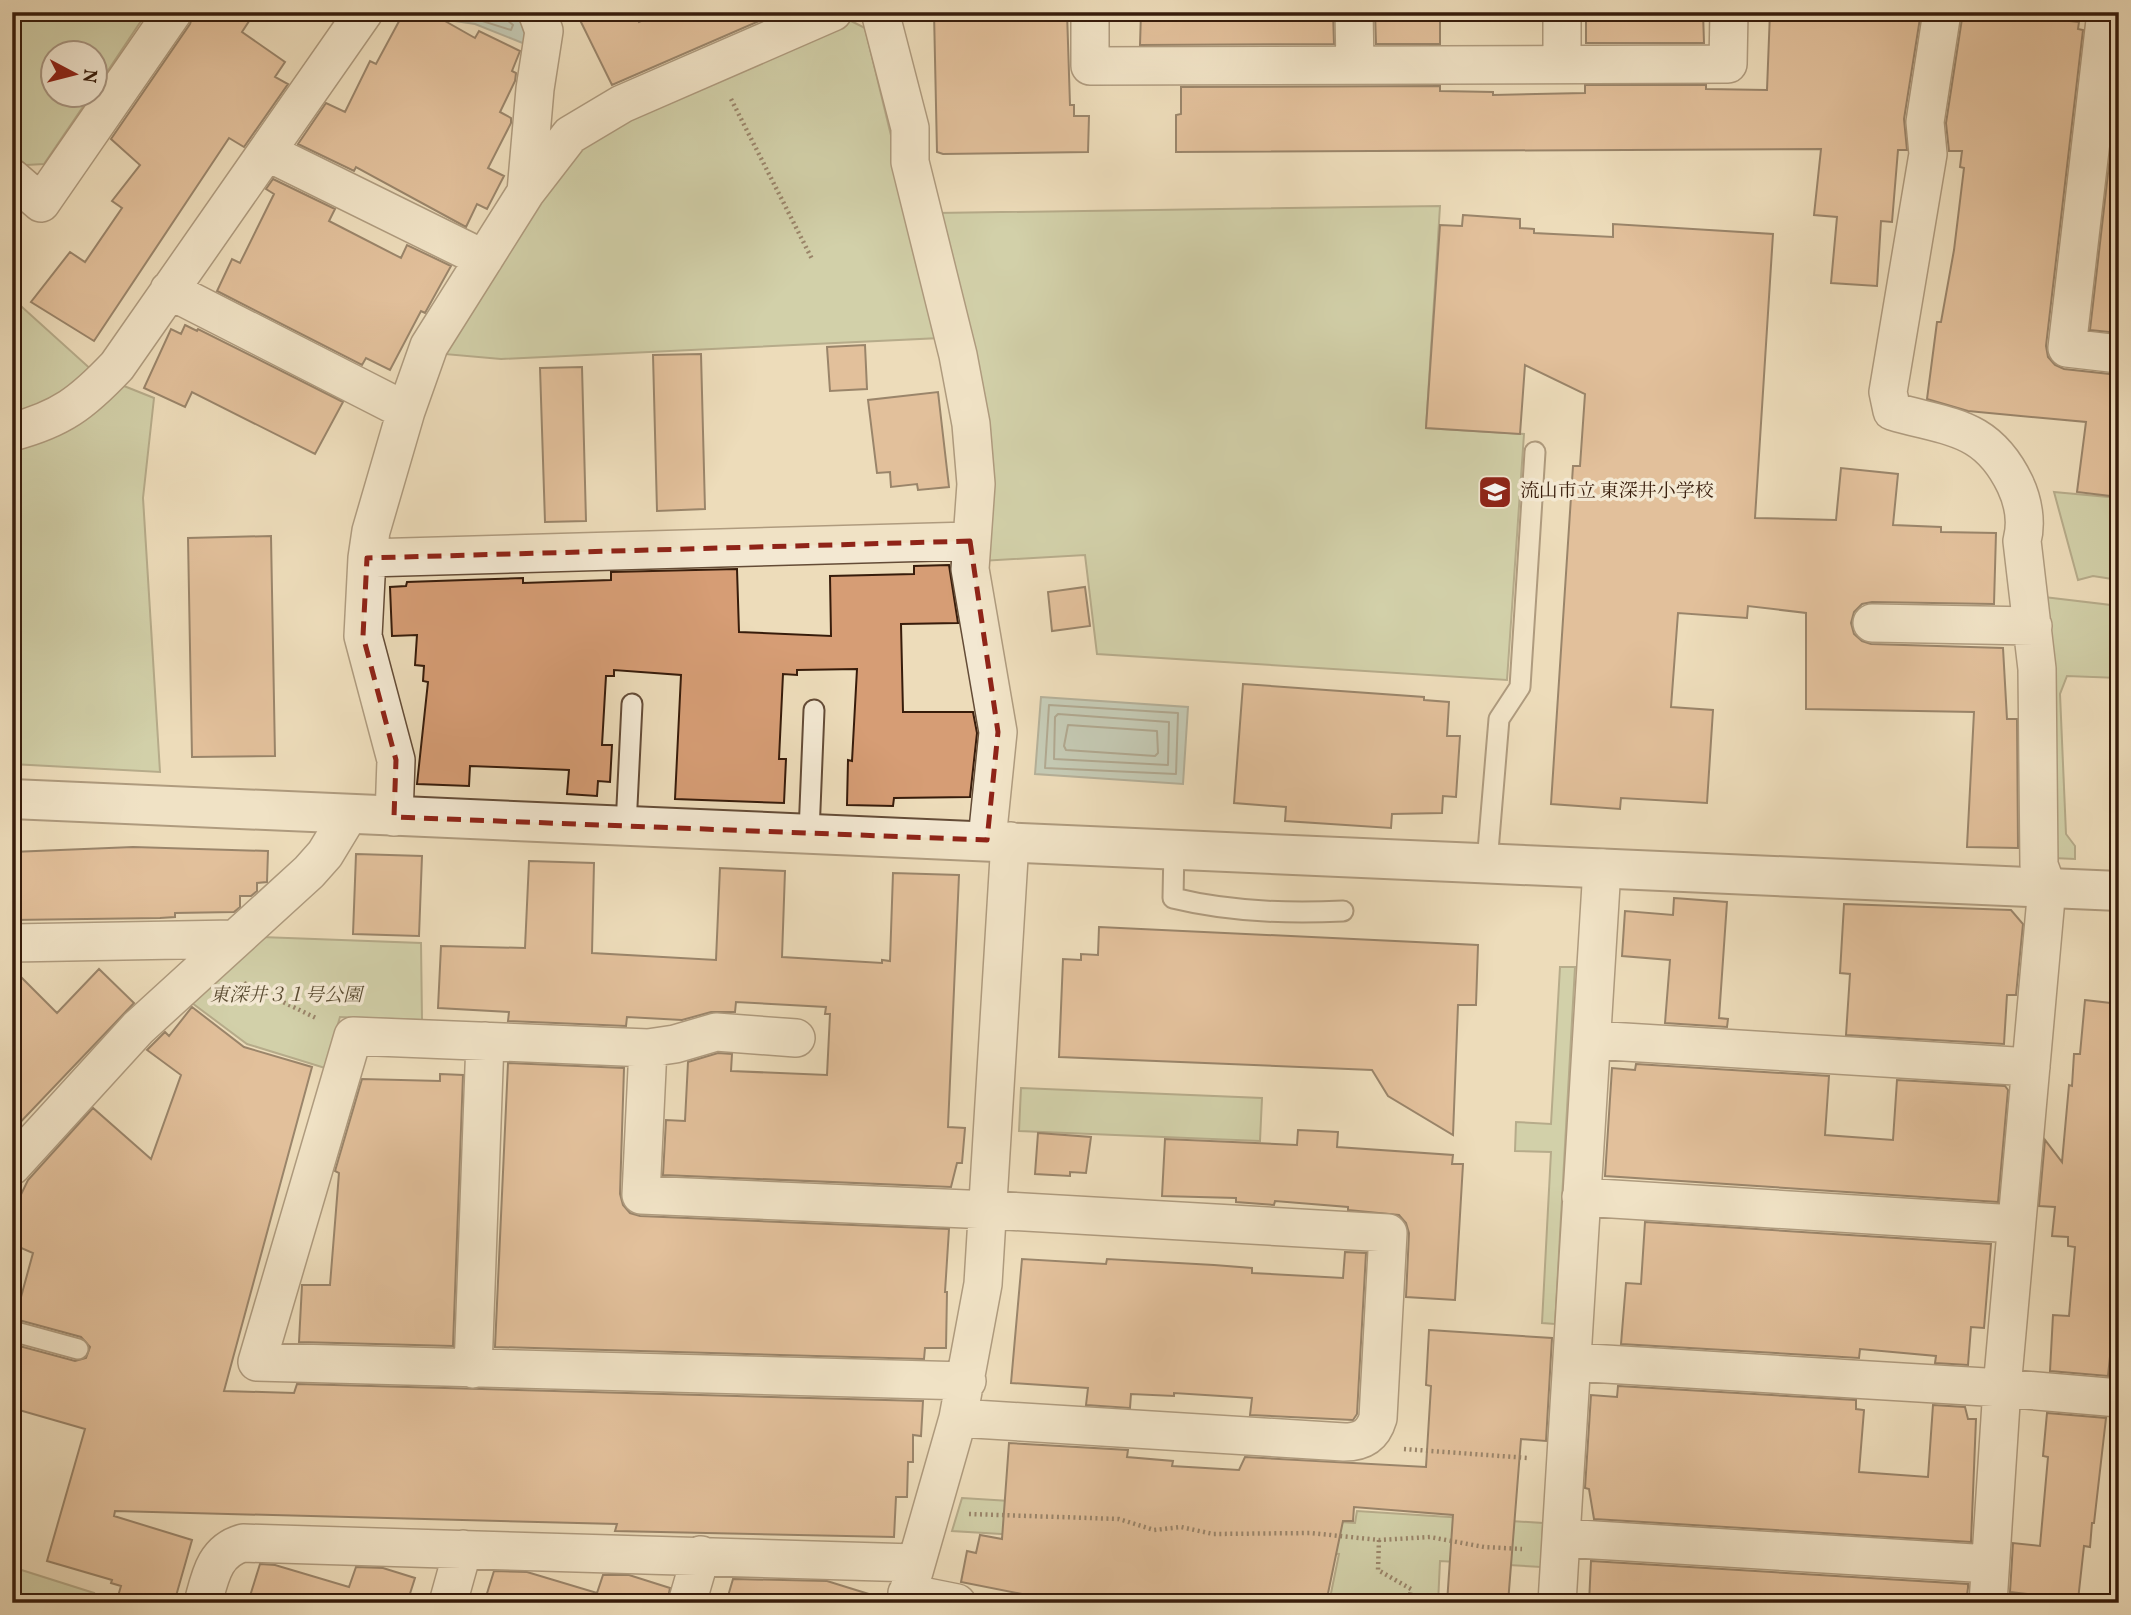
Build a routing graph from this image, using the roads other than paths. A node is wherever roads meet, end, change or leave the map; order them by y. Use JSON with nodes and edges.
{"nodes":[{"id":1,"x":173,"y":12,"type":"edge"},
{"id":2,"x":364,"y":12,"type":"edge"},
{"id":3,"x":537,"y":12,"type":"edge"},
{"id":4,"x":833,"y":12,"type":"edge"},
{"id":5,"x":880,"y":12,"type":"edge"},
{"id":6,"x":1090,"y":12,"type":"edge"},
{"id":7,"x":1354,"y":12,"type":"edge"},
{"id":8,"x":1562,"y":12,"type":"edge"},
{"id":9,"x":1729,"y":12,"type":"edge"},
{"id":10,"x":1942,"y":12,"type":"edge"},
{"id":11,"x":2106,"y":12,"type":"edge"},
{"id":12,"x":1562,"y":64,"type":"junction"},
{"id":13,"x":1355,"y":65,"type":"junction"},
{"id":14,"x":267,"y":152,"type":"junction"},
{"id":15,"x":12,"y":178,"type":"edge"},
{"id":16,"x":526,"y":192,"type":"junction"},
{"id":17,"x":484,"y":259,"type":"junction"},
{"id":18,"x":169,"y":290,"type":"junction"},
{"id":19,"x":2119,"y":354,"type":"edge"},
{"id":20,"x":406,"y":411,"type":"junction"},
{"id":21,"x":12,"y":432,"type":"edge"},
{"id":22,"x":1535,"y":452,"type":"dead end"},
{"id":23,"x":970,"y":541,"type":"junction"},
{"id":24,"x":367,"y":558,"type":"junction"},
{"id":25,"x":1872,"y":623,"type":"dead end"},
{"id":26,"x":2033,"y":626,"type":"junction"},
{"id":27,"x":632,"y":704,"type":"dead end"},
{"id":28,"x":814,"y":710,"type":"dead end"},
{"id":29,"x":12,"y":799,"type":"edge"},
{"id":30,"x":348,"y":816,"type":"junction"},
{"id":31,"x":394,"y":817,"type":"junction"},
{"id":32,"x":626,"y":827,"type":"junction"},
{"id":33,"x":809,"y":833,"type":"junction"},
{"id":34,"x":999,"y":840,"type":"junction"},
{"id":35,"x":1174,"y":848,"type":"junction"},
{"id":36,"x":1487,"y":863,"type":"junction"},
{"id":37,"x":1602,"y":868,"type":"junction"},
{"id":38,"x":2046,"y":887,"type":"junction"},
{"id":39,"x":2119,"y":891,"type":"edge"},
{"id":40,"x":1343,"y":911,"type":"dead end"},
{"id":41,"x":234,"y":939,"type":"junction"},
{"id":42,"x":12,"y":943,"type":"edge"},
{"id":43,"x":796,"y":1038,"type":"dead end"},
{"id":44,"x":1592,"y":1040,"type":"junction"},
{"id":45,"x":485,"y":1041,"type":"junction"},
{"id":46,"x":648,"y":1048,"type":"junction"},
{"id":47,"x":2031,"y":1067,"type":"junction"},
{"id":48,"x":12,"y":1166,"type":"edge"},
{"id":49,"x":1581,"y":1197,"type":"junction"},
{"id":50,"x":990,"y":1210,"type":"junction"},
{"id":51,"x":2015,"y":1224,"type":"junction"},
{"id":52,"x":12,"y":1331,"type":"edge"},
{"id":53,"x":78,"y":1349,"type":"dead end"},
{"id":54,"x":1572,"y":1362,"type":"junction"},
{"id":55,"x":473,"y":1369,"type":"junction"},
{"id":56,"x":967,"y":1381,"type":"junction"},
{"id":57,"x":2002,"y":1388,"type":"junction"},
{"id":58,"x":2119,"y":1398,"type":"edge"},
{"id":59,"x":958,"y":1418,"type":"junction"},
{"id":60,"x":1562,"y":1544,"type":"junction"},
{"id":61,"x":463,"y":1549,"type":"junction"},
{"id":62,"x":701,"y":1555,"type":"junction"},
{"id":63,"x":1990,"y":1564,"type":"junction"},
{"id":64,"x":909,"y":1586,"type":"edge"},
{"id":65,"x":203,"y":1603,"type":"edge"},
{"id":66,"x":448,"y":1603,"type":"edge"},
{"id":67,"x":687,"y":1603,"type":"edge"},
{"id":68,"x":957,"y":1603,"type":"edge"},
{"id":69,"x":1558,"y":1603,"type":"edge"},
{"id":70,"x":1988,"y":1603,"type":"edge"}],
"edges":[{"from":1,"to":15,"type":"street"},
{"from":2,"to":14,"type":"street"},
{"from":3,"to":16,"type":"street"},
{"from":4,"to":16,"type":"street"},
{"from":5,"to":23,"type":"street"},
{"from":6,"to":13,"type":"street"},
{"from":7,"to":13,"type":"street"},
{"from":8,"to":12,"type":"street"},
{"from":9,"to":12,"type":"street"},
{"from":10,"to":26,"type":"street"},
{"from":11,"to":19,"type":"street"},
{"from":12,"to":13,"type":"street"},
{"from":14,"to":17,"type":"street"},
{"from":14,"to":18,"type":"street"},
{"from":16,"to":17,"type":"street"},
{"from":17,"to":20,"type":"street"},
{"from":18,"to":20,"type":"street"},
{"from":18,"to":21,"type":"street"},
{"from":20,"to":24,"type":"street"},
{"from":22,"to":36,"type":"lane"},
{"from":23,"to":24,"type":"street"},
{"from":23,"to":34,"type":"street"},
{"from":24,"to":31,"type":"street"},
{"from":25,"to":26,"type":"street"},
{"from":26,"to":38,"type":"street"},
{"from":27,"to":32,"type":"lane"},
{"from":28,"to":33,"type":"lane"},
{"from":29,"to":30,"type":"street"},
{"from":30,"to":31,"type":"street"},
{"from":30,"to":41,"type":"street"},
{"from":31,"to":32,"type":"street"},
{"from":32,"to":33,"type":"street"},
{"from":33,"to":34,"type":"street"},
{"from":34,"to":35,"type":"street"},
{"from":34,"to":50,"type":"street"},
{"from":35,"to":36,"type":"street"},
{"from":35,"to":40,"type":"lane"},
{"from":36,"to":37,"type":"street"},
{"from":37,"to":38,"type":"street"},
{"from":37,"to":44,"type":"street"},
{"from":38,"to":39,"type":"street"},
{"from":38,"to":47,"type":"street"},
{"from":41,"to":42,"type":"street"},
{"from":41,"to":48,"type":"street"},
{"from":43,"to":46,"type":"street"},
{"from":44,"to":47,"type":"street"},
{"from":44,"to":49,"type":"street"},
{"from":45,"to":46,"type":"street"},
{"from":45,"to":55,"type":"street"},
{"from":45,"to":55,"type":"street"},
{"from":46,"to":50,"type":"street"},
{"from":47,"to":51,"type":"street"},
{"from":49,"to":51,"type":"street"},
{"from":49,"to":54,"type":"street"},
{"from":50,"to":56,"type":"street"},
{"from":50,"to":59,"type":"street"},
{"from":51,"to":57,"type":"street"},
{"from":52,"to":53,"type":"lane"},
{"from":54,"to":57,"type":"street"},
{"from":54,"to":60,"type":"street"},
{"from":55,"to":56,"type":"street"},
{"from":56,"to":59,"type":"street"},
{"from":57,"to":58,"type":"street"},
{"from":57,"to":63,"type":"street"},
{"from":59,"to":64,"type":"street"},
{"from":60,"to":63,"type":"street"},
{"from":60,"to":69,"type":"street"},
{"from":61,"to":62,"type":"street"},
{"from":61,"to":65,"type":"street"},
{"from":61,"to":66,"type":"street"},
{"from":62,"to":64,"type":"street"},
{"from":62,"to":67,"type":"street"},
{"from":63,"to":70,"type":"street"},
{"from":64,"to":68,"type":"street"}]}
